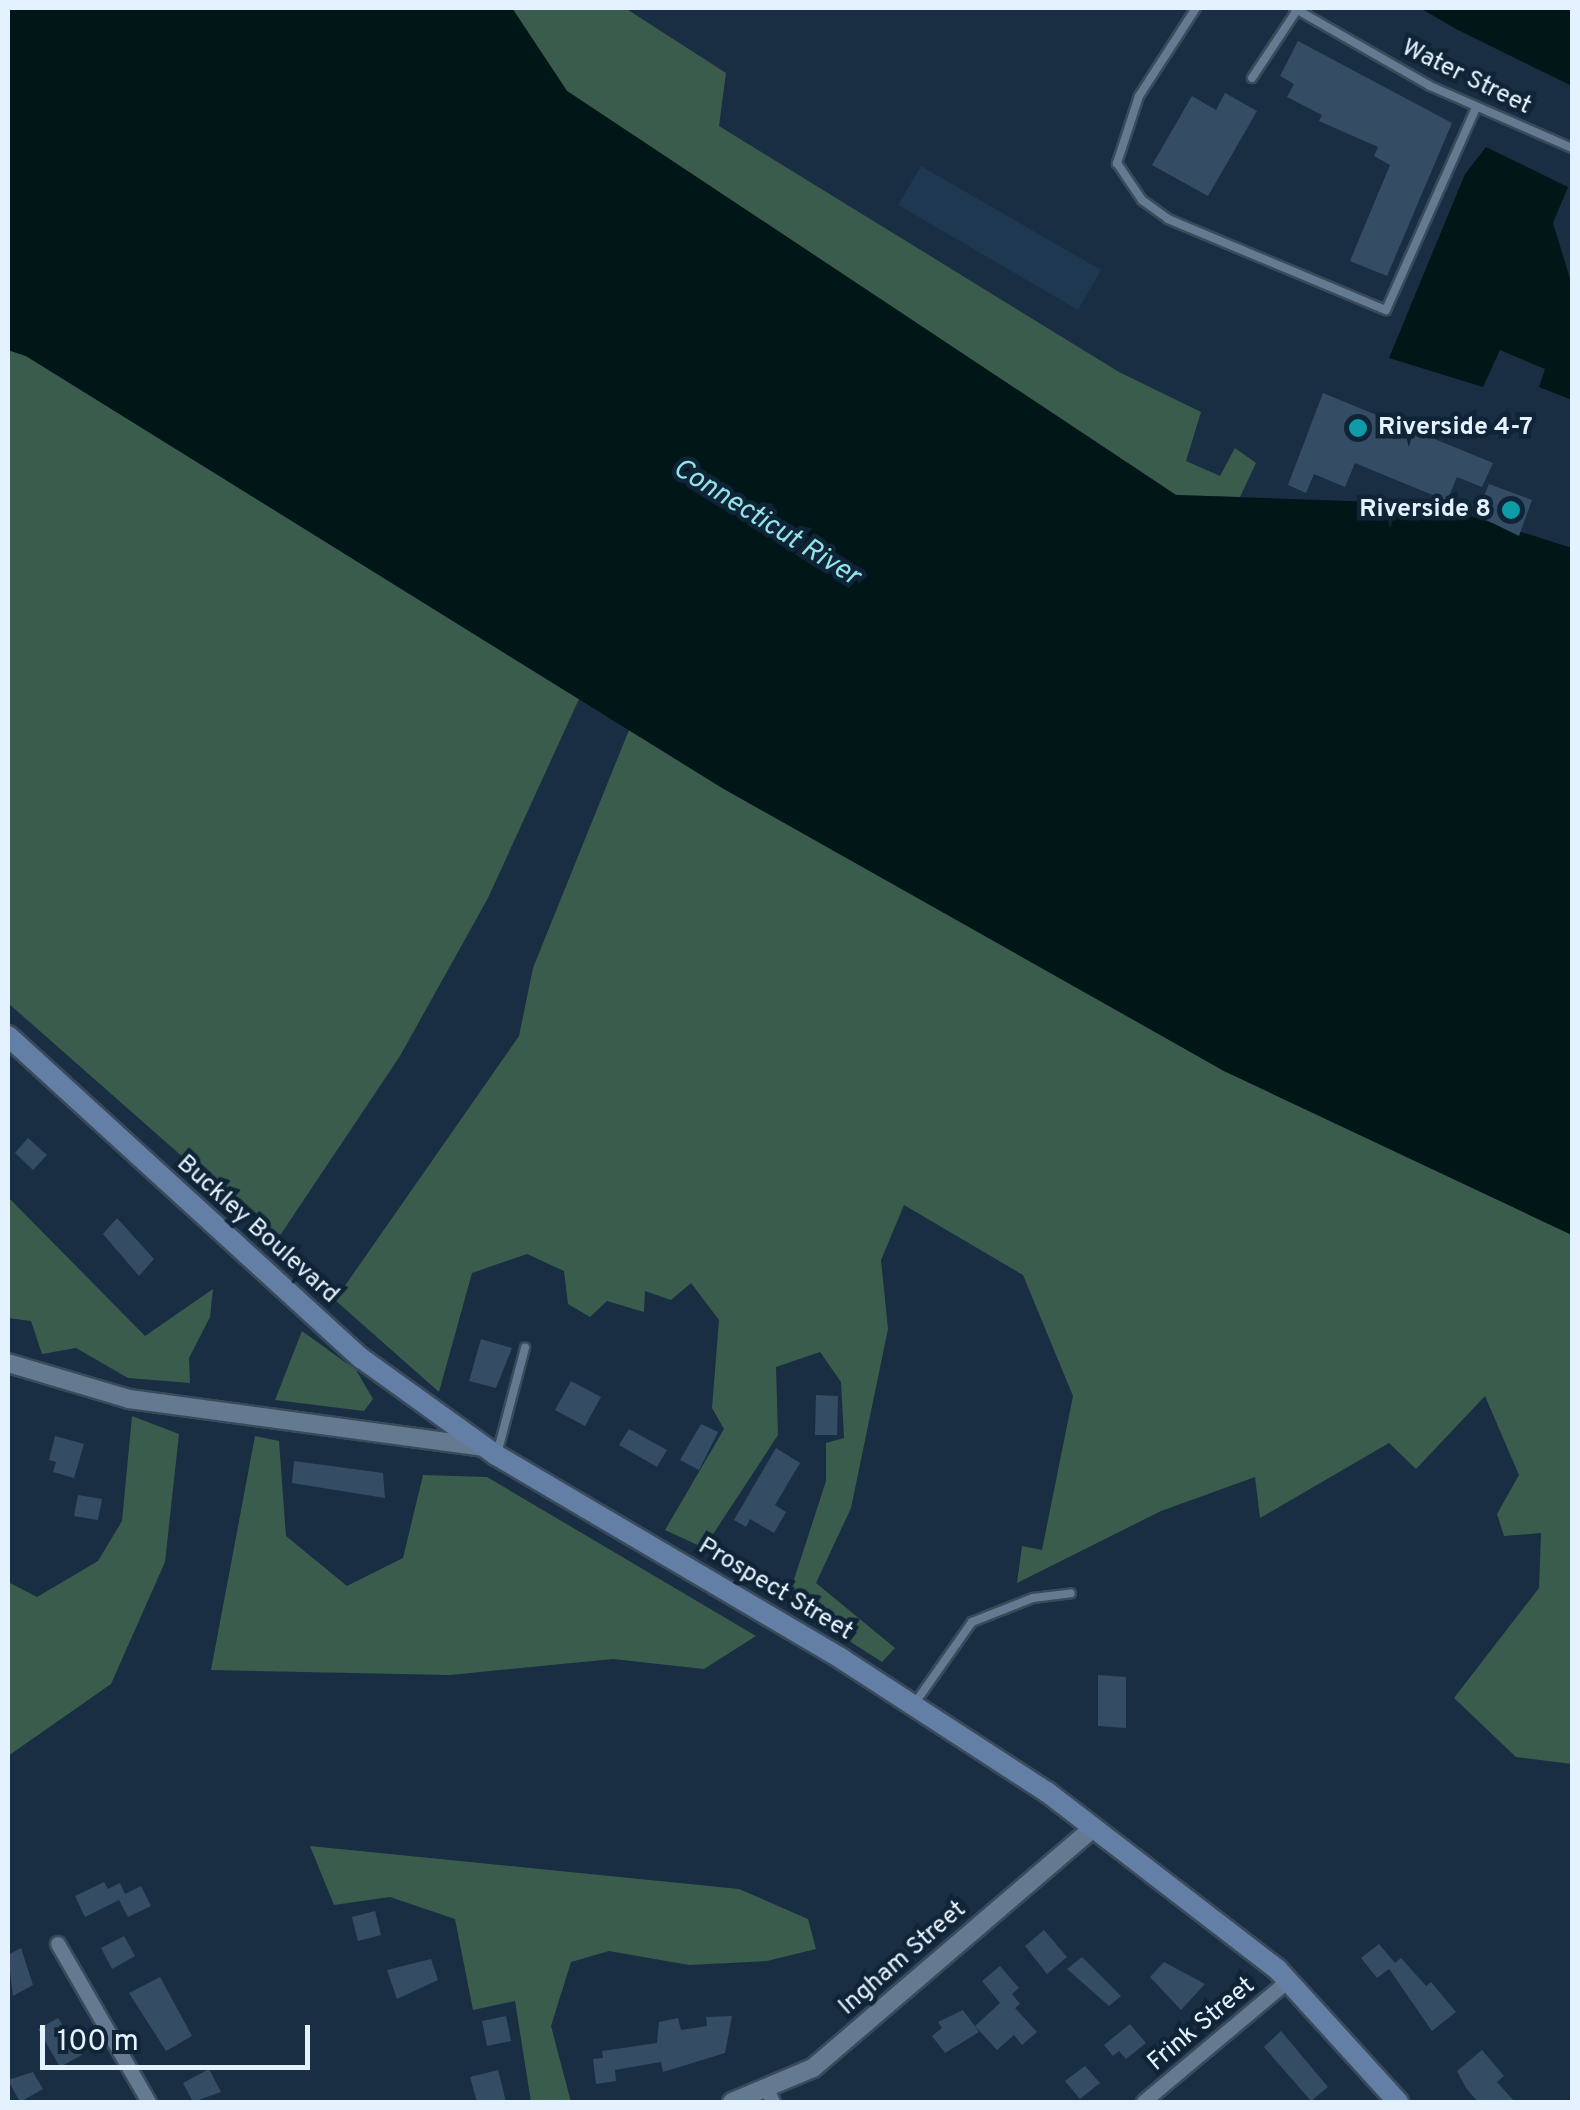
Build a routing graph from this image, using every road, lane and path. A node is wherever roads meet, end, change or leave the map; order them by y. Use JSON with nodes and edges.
{"nodes":[{"id":1,"x":1196,"y":8,"type":"edge"},
{"id":2,"x":1296,"y":9,"type":"edge"},
{"id":3,"x":1252,"y":78,"type":"dead end"},
{"id":4,"x":1476,"y":108,"type":"junction"},
{"id":5,"x":1572,"y":148,"type":"edge"},
{"id":6,"x":8,"y":1036,"type":"edge"},
{"id":7,"x":525,"y":1348,"type":"dead end"},
{"id":8,"x":8,"y":1363,"type":"edge"},
{"id":9,"x":491,"y":1451,"type":"junction"},
{"id":10,"x":1071,"y":1592,"type":"dead end"},
{"id":11,"x":913,"y":1706,"type":"junction"},
{"id":12,"x":1092,"y":1829,"type":"junction"},
{"id":13,"x":58,"y":1944,"type":"dead end"},
{"id":14,"x":1288,"y":1981,"type":"junction"},
{"id":15,"x":770,"y":2097,"type":"edge"},
{"id":16,"x":149,"y":2102,"type":"edge"},
{"id":17,"x":732,"y":2102,"type":"edge"},
{"id":18,"x":1144,"y":2102,"type":"edge"},
{"id":19,"x":1398,"y":2102,"type":"edge"}],
"edges":[{"from":1,"to":4,"type":"lane"},
{"from":2,"to":3,"type":"lane"},
{"from":2,"to":4,"type":"lane","name":"Water Street"},
{"from":4,"to":5,"type":"lane","name":"Water Street"},
{"from":6,"to":9,"type":"main road","name":"Buckley Boulevard"},
{"from":7,"to":9,"type":"lane"},
{"from":8,"to":9,"type":"street","name":"Prospect Street"},
{"from":9,"to":11,"type":"main road","name":"Prospect Street"},
{"from":10,"to":11,"type":"lane"},
{"from":11,"to":12,"type":"main road","name":"Prospect Street"},
{"from":12,"to":14,"type":"main road","name":"Prospect Street"},
{"from":12,"to":15,"type":"street","name":"Ingham Street"},
{"from":13,"to":16,"type":"street"},
{"from":14,"to":18,"type":"street","name":"Frink Street"},
{"from":14,"to":19,"type":"main road","name":"Prospect Street"},
{"from":15,"to":17,"type":"street","name":"Ingham Street"}]}
